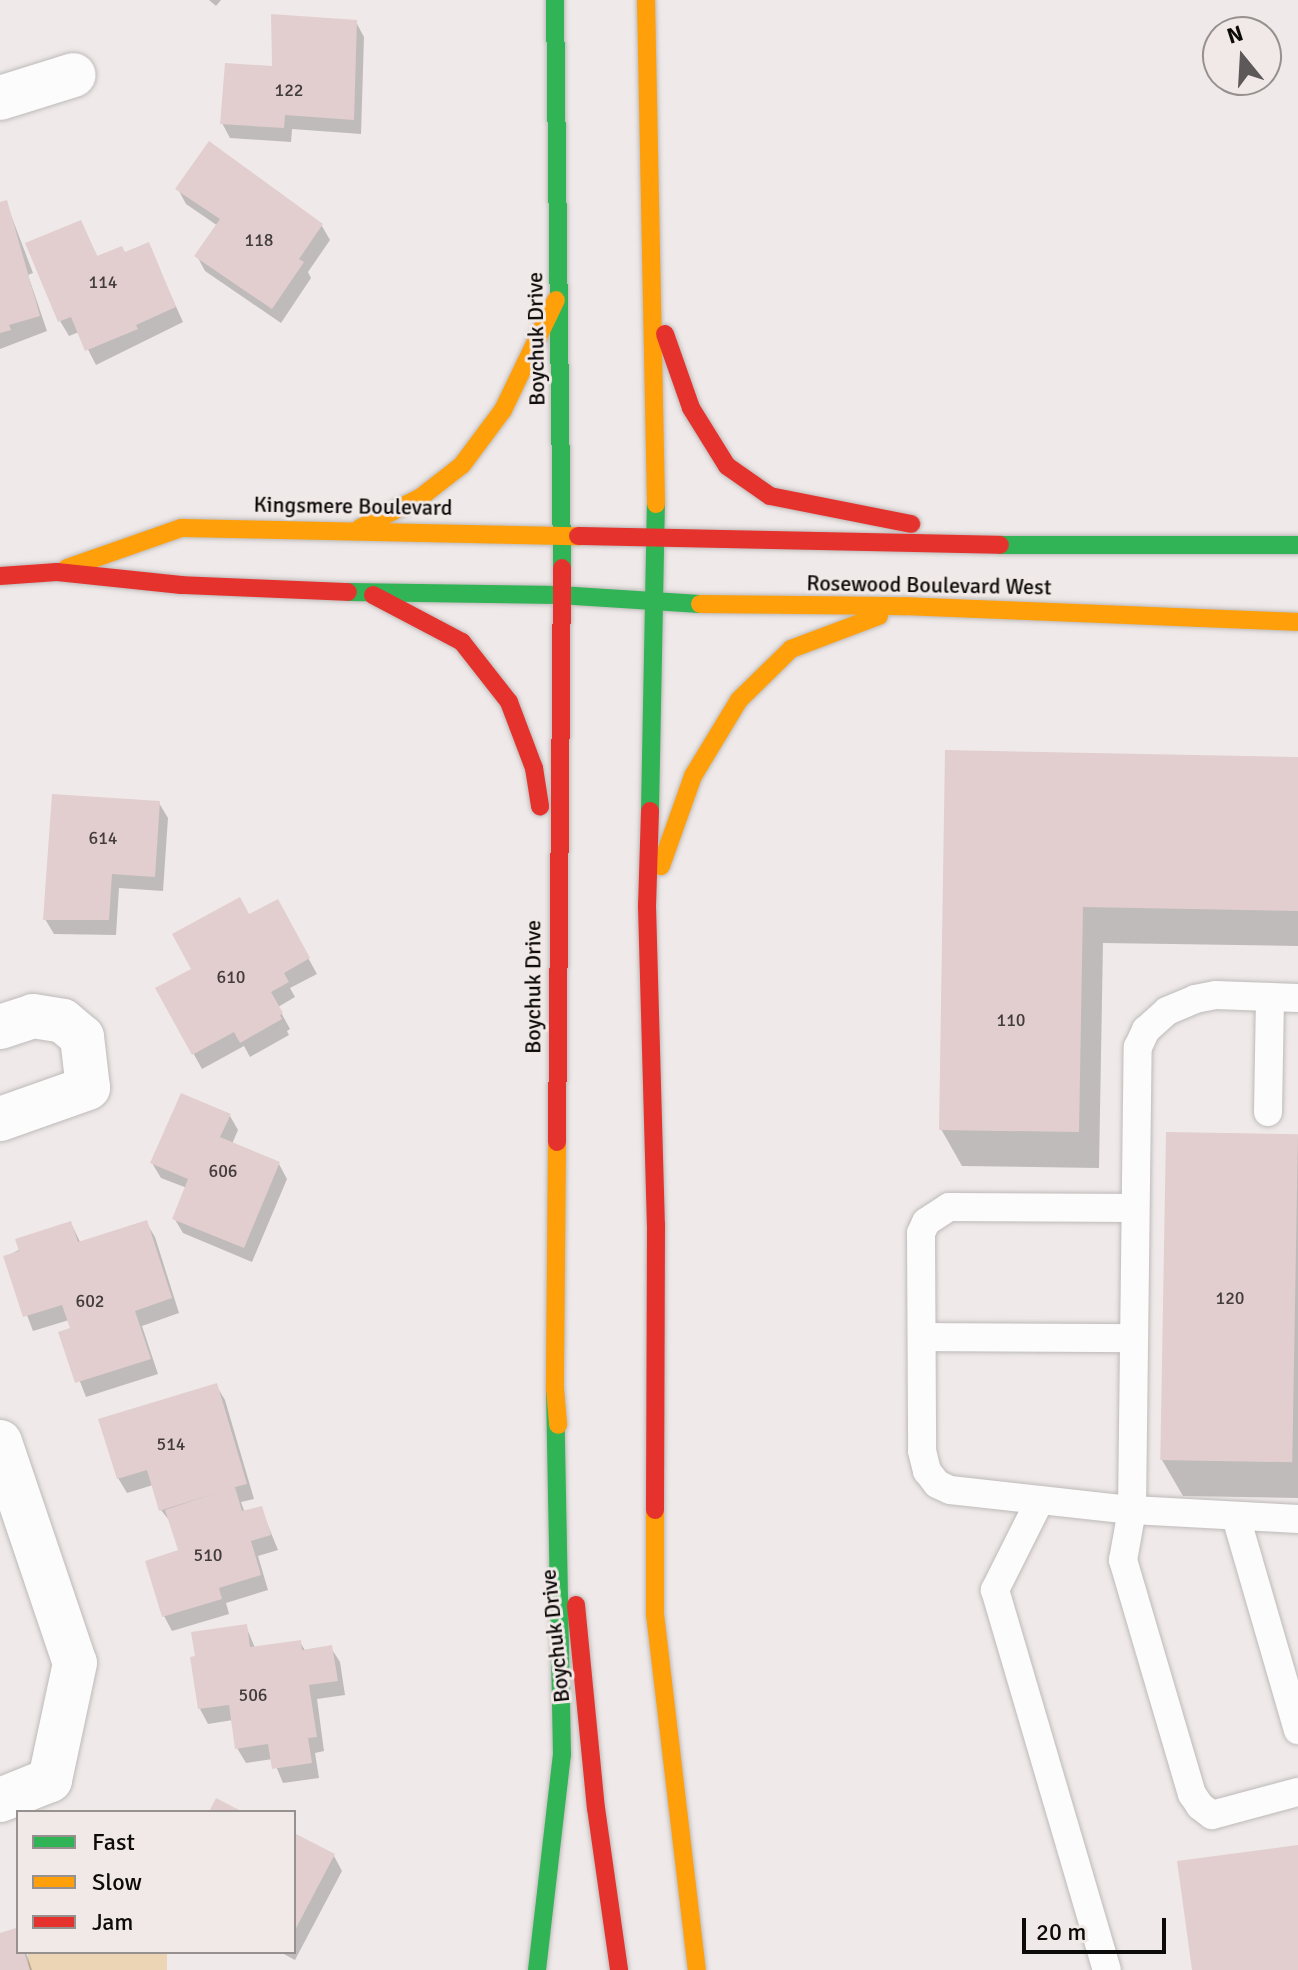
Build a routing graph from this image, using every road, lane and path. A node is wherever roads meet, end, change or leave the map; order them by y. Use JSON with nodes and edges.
{"nodes":[{"id":1,"x":555,"y":0,"type":"edge"},
{"id":2,"x":646,"y":0,"type":"edge"},
{"id":3,"x":74,"y":75,"type":"dead end"},
{"id":4,"x":0,"y":98,"type":"edge"},
{"id":5,"x":559,"y":294,"type":"junction"},
{"id":6,"x":652,"y":295,"type":"junction"},
{"id":7,"x":357,"y":529,"type":"junction"},
{"id":8,"x":562,"y":535,"type":"junction"},
{"id":9,"x":657,"y":539,"type":"junction"},
{"id":10,"x":1008,"y":545,"type":"junction"},
{"id":11,"x":1298,"y":545,"type":"edge"},
{"id":12,"x":57,"y":572,"type":"junction"},
{"id":13,"x":0,"y":576,"type":"edge"},
{"id":14,"x":367,"y":593,"type":"junction"},
{"id":15,"x":559,"y":595,"type":"junction"},
{"id":16,"x":655,"y":604,"type":"junction"},
{"id":17,"x":905,"y":606,"type":"junction"},
{"id":18,"x":1298,"y":622,"type":"edge"},
{"id":19,"x":647,"y":906,"type":"junction"},
{"id":20,"x":557,"y":917,"type":"junction"},
{"id":21,"x":1284,"y":997,"type":"edge"},
{"id":22,"x":0,"y":1027,"type":"edge"},
{"id":23,"x":1268,"y":1112,"type":"dead end"},
{"id":24,"x":0,"y":1119,"type":"edge"},
{"id":25,"x":1135,"y":1208,"type":"junction"},
{"id":26,"x":922,"y":1337,"type":"junction"},
{"id":27,"x":1134,"y":1338,"type":"junction"},
{"id":28,"x":555,"y":1389,"type":"junction"},
{"id":29,"x":0,"y":1442,"type":"edge"},
{"id":30,"x":1040,"y":1500,"type":"junction"},
{"id":31,"x":1132,"y":1510,"type":"junction"},
{"id":32,"x":1236,"y":1517,"type":"junction"},
{"id":33,"x":1298,"y":1519,"type":"edge"},
{"id":34,"x":1298,"y":1730,"type":"edge"},
{"id":35,"x":1298,"y":1792,"type":"edge"},
{"id":36,"x":0,"y":1800,"type":"edge"},
{"id":37,"x":537,"y":1970,"type":"edge"},
{"id":38,"x":619,"y":1970,"type":"edge"},
{"id":39,"x":697,"y":1970,"type":"edge"},
{"id":40,"x":1107,"y":1970,"type":"edge"}],
"edges":[{"from":1,"to":5,"type":"main road","name":"Boychuk Drive"},
{"from":2,"to":6,"type":"main road"},
{"from":3,"to":4,"type":"street"},
{"from":5,"to":7,"type":"main road"},
{"from":5,"to":8,"type":"main road","name":"Boychuk Drive"},
{"from":6,"to":9,"type":"main road"},
{"from":6,"to":10,"type":"main road"},
{"from":7,"to":8,"type":"main road","name":"Kingsmere Boulevard"},
{"from":7,"to":12,"type":"main road","name":"Kingsmere Boulevard"},
{"from":8,"to":9,"type":"main road","name":"Kingsmere Boulevard"},
{"from":8,"to":15,"type":"main road","name":"Boychuk Drive"},
{"from":9,"to":10,"type":"main road","name":"Rosewood Boulevard West"},
{"from":9,"to":16,"type":"main road"},
{"from":10,"to":11,"type":"main road","name":"Rosewood Boulevard West"},
{"from":12,"to":13,"type":"main road","name":"Kingsmere Boulevard"},
{"from":12,"to":14,"type":"main road","name":"Kingsmere Boulevard"},
{"from":14,"to":15,"type":"main road","name":"Kingsmere Boulevard"},
{"from":14,"to":20,"type":"main road"},
{"from":15,"to":16,"type":"main road","name":"Rosewood Boulevard West"},
{"from":15,"to":20,"type":"main road","name":"Boychuk Drive"},
{"from":16,"to":17,"type":"main road","name":"Rosewood Boulevard West"},
{"from":16,"to":19,"type":"main road"},
{"from":17,"to":18,"type":"main road","name":"Rosewood Boulevard West"},
{"from":17,"to":19,"type":"main road"},
{"from":19,"to":39,"type":"main road"},
{"from":20,"to":28,"type":"main road","name":"Boychuk Drive"},
{"from":21,"to":23,"type":"lane"},
{"from":21,"to":25,"type":"lane"},
{"from":22,"to":24,"type":"street"},
{"from":25,"to":26,"type":"lane"},
{"from":25,"to":27,"type":"lane"},
{"from":26,"to":27,"type":"lane"},
{"from":26,"to":30,"type":"lane"},
{"from":27,"to":31,"type":"lane"},
{"from":28,"to":37,"type":"main road"},
{"from":28,"to":38,"type":"main road","name":"Boychuk Drive"},
{"from":29,"to":36,"type":"street"},
{"from":30,"to":31,"type":"lane"},
{"from":30,"to":40,"type":"lane"},
{"from":31,"to":32,"type":"lane"},
{"from":31,"to":35,"type":"lane"},
{"from":32,"to":33,"type":"lane"},
{"from":32,"to":34,"type":"lane"}]}
